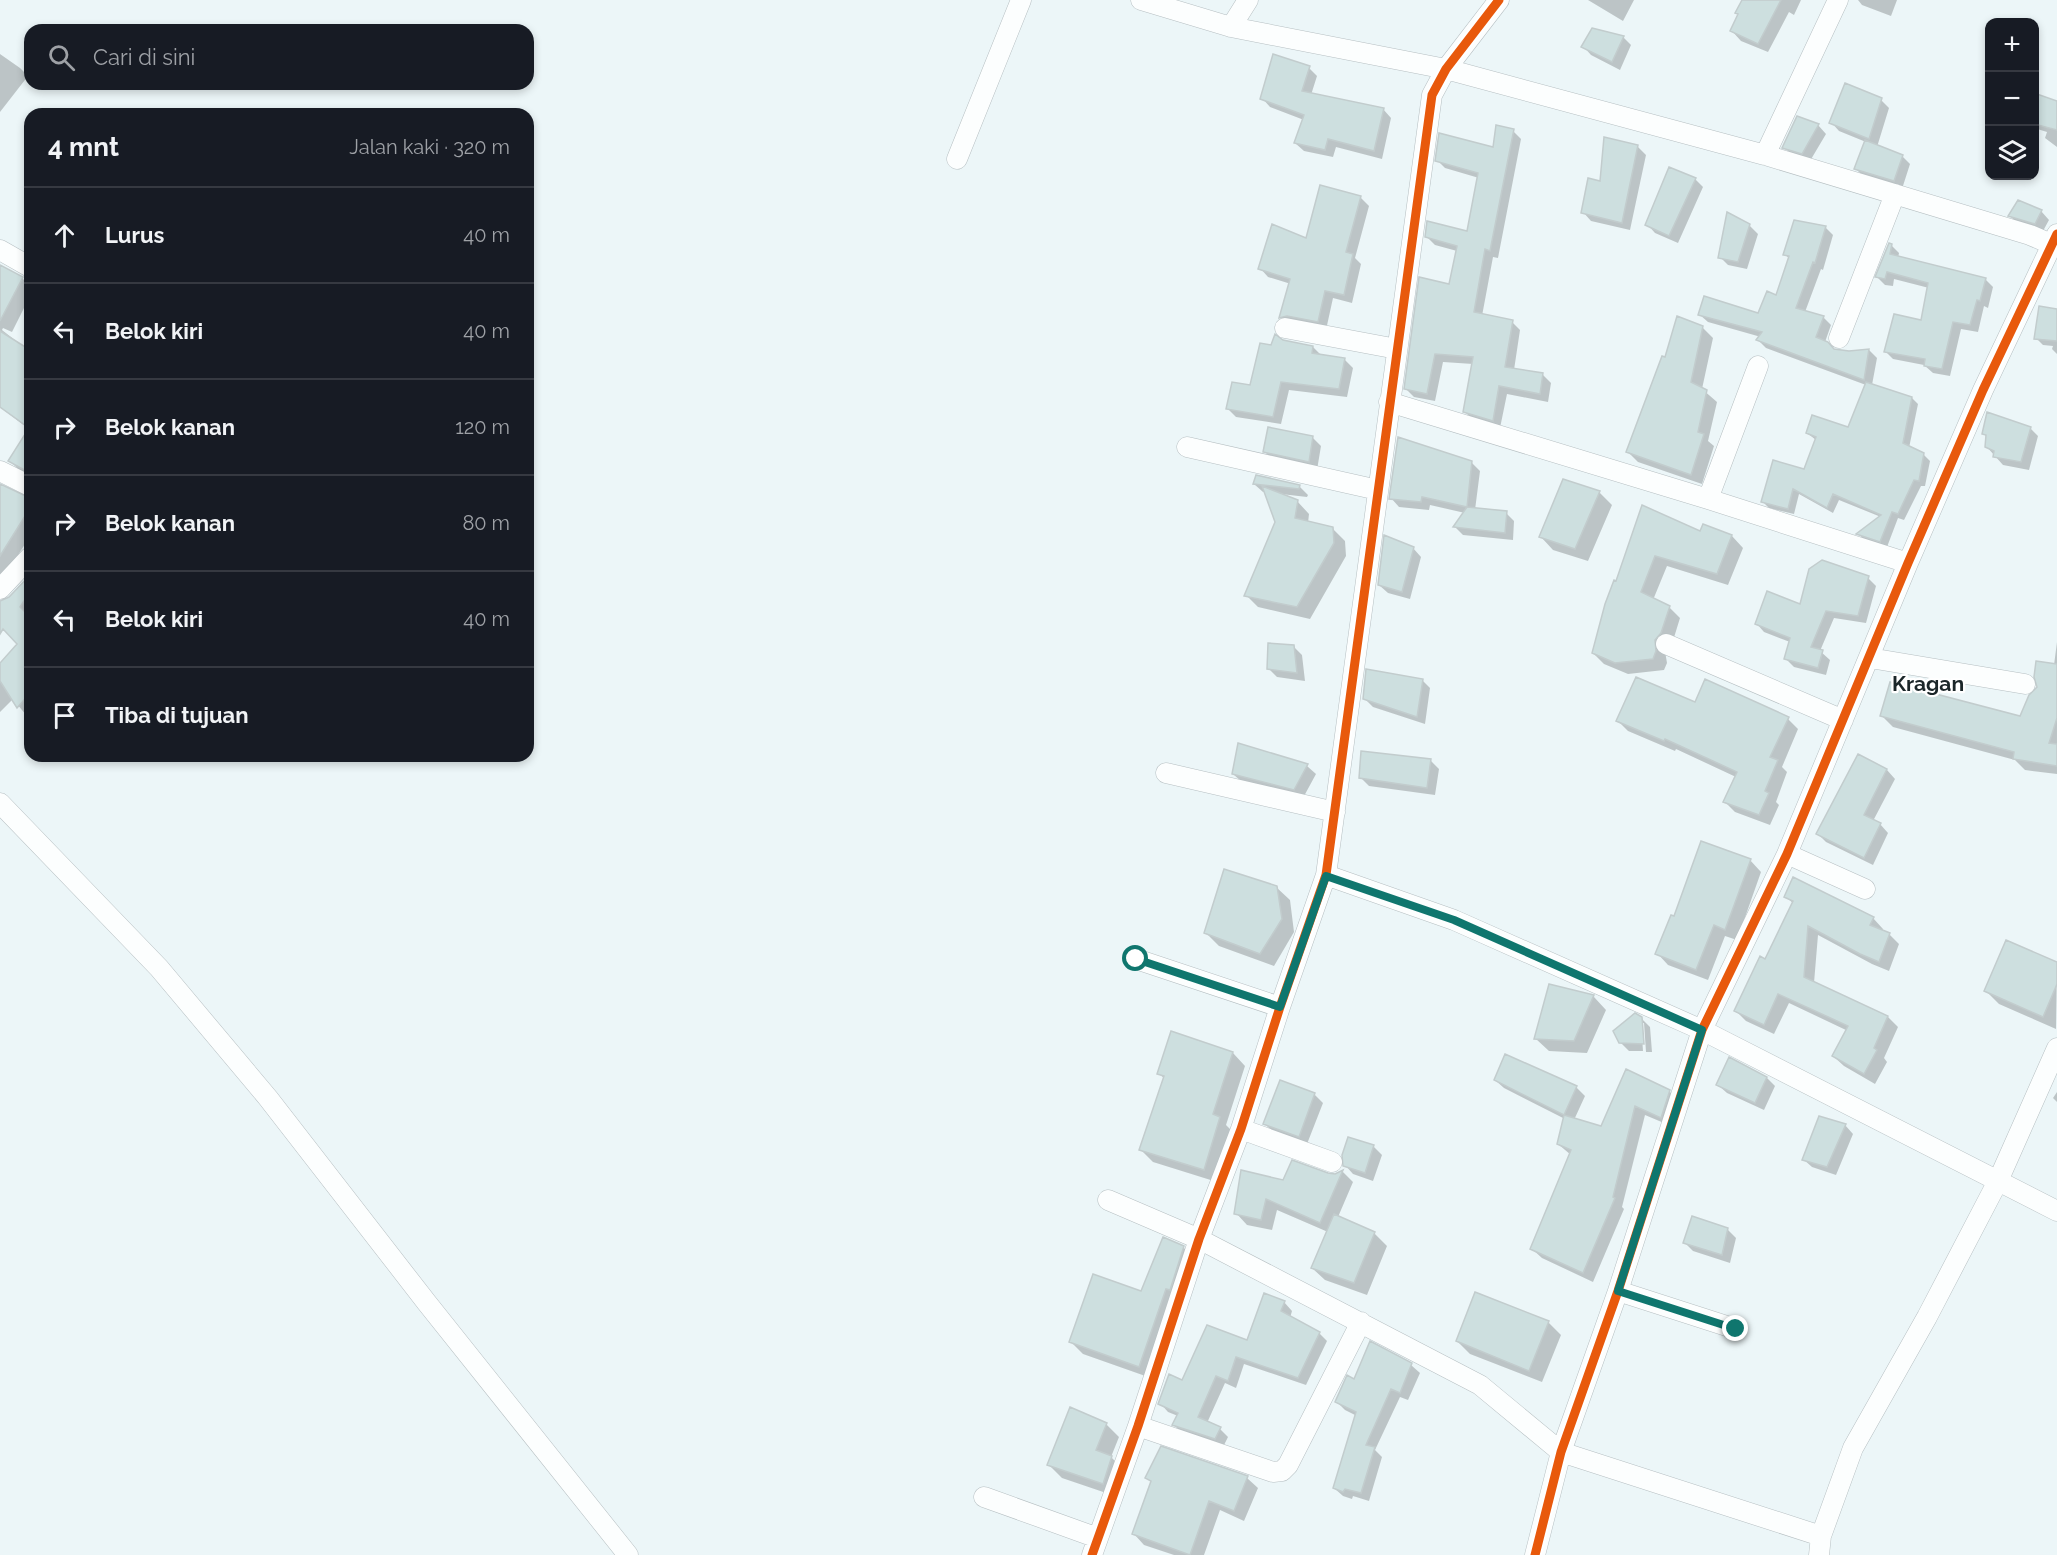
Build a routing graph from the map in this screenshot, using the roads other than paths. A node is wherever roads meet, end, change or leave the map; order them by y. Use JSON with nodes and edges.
{"nodes":[{"id":1,"x":1021,"y":0,"type":"edge"},
{"id":2,"x":1142,"y":0,"type":"edge"},
{"id":3,"x":1248,"y":0,"type":"edge"},
{"id":4,"x":1499,"y":0,"type":"edge"},
{"id":5,"x":1838,"y":0,"type":"edge"},
{"id":6,"x":1231,"y":27,"type":"junction"},
{"id":7,"x":1446,"y":69,"type":"junction"},
{"id":8,"x":1765,"y":155,"type":"junction"},
{"id":9,"x":957,"y":159,"type":"dead end"},
{"id":10,"x":1895,"y":194,"type":"junction"},
{"id":11,"x":2054,"y":239,"type":"edge"},
{"id":12,"x":0,"y":250,"type":"edge"},
{"id":13,"x":24,"y":264,"type":"edge"},
{"id":14,"x":1285,"y":328,"type":"dead end"},
{"id":15,"x":1839,"y":338,"type":"dead end"},
{"id":16,"x":1397,"y":349,"type":"junction"},
{"id":17,"x":1758,"y":366,"type":"dead end"},
{"id":18,"x":1389,"y":402,"type":"junction"},
{"id":19,"x":1187,"y":447,"type":"dead end"},
{"id":20,"x":0,"y":471,"type":"edge"},
{"id":21,"x":24,"y":483,"type":"edge"},
{"id":22,"x":1378,"y":490,"type":"junction"},
{"id":23,"x":1708,"y":499,"type":"junction"},
{"id":24,"x":24,"y":563,"type":"edge"},
{"id":25,"x":1908,"y":563,"type":"junction"},
{"id":26,"x":0,"y":589,"type":"edge"},
{"id":27,"x":1666,"y":644,"type":"dead end"},
{"id":28,"x":1870,"y":658,"type":"junction"},
{"id":29,"x":2025,"y":684,"type":"dead end"},
{"id":30,"x":1842,"y":720,"type":"junction"},
{"id":31,"x":1166,"y":773,"type":"dead end"},
{"id":32,"x":0,"y":803,"type":"edge"},
{"id":33,"x":1335,"y":813,"type":"junction"},
{"id":34,"x":1787,"y":854,"type":"junction"},
{"id":35,"x":1326,"y":876,"type":"junction"},
{"id":36,"x":1865,"y":889,"type":"dead end"},
{"id":37,"x":1136,"y":959,"type":"dead end"},
{"id":38,"x":1280,"y":1007,"type":"junction"},
{"id":39,"x":1702,"y":1030,"type":"junction"},
{"id":40,"x":2057,"y":1048,"type":"edge"},
{"id":41,"x":1241,"y":1130,"type":"junction"},
{"id":42,"x":1332,"y":1162,"type":"dead end"},
{"id":43,"x":1998,"y":1181,"type":"junction"},
{"id":44,"x":1108,"y":1200,"type":"dead end"},
{"id":45,"x":2057,"y":1211,"type":"edge"},
{"id":46,"x":1199,"y":1239,"type":"junction"},
{"id":47,"x":1618,"y":1291,"type":"junction"},
{"id":48,"x":1361,"y":1322,"type":"junction"},
{"id":49,"x":1736,"y":1329,"type":"dead end"},
{"id":50,"x":1138,"y":1426,"type":"junction"},
{"id":51,"x":1561,"y":1452,"type":"junction"},
{"id":52,"x":984,"y":1497,"type":"dead end"},
{"id":53,"x":1820,"y":1545,"type":"edge"},
{"id":54,"x":1095,"y":1547,"type":"edge"},
{"id":55,"x":628,"y":1555,"type":"edge"},
{"id":56,"x":1535,"y":1555,"type":"edge"}],
"edges":[{"from":1,"to":9,"type":"street"},
{"from":2,"to":6,"type":"street"},
{"from":3,"to":6,"type":"street"},
{"from":4,"to":7,"type":"street"},
{"from":5,"to":8,"type":"street"},
{"from":6,"to":7,"type":"street"},
{"from":7,"to":8,"type":"street"},
{"from":7,"to":16,"type":"street"},
{"from":8,"to":10,"type":"street"},
{"from":10,"to":11,"type":"street"},
{"from":10,"to":15,"type":"street"},
{"from":11,"to":25,"type":"street"},
{"from":12,"to":13,"type":"street"},
{"from":14,"to":16,"type":"street"},
{"from":16,"to":18,"type":"street"},
{"from":17,"to":23,"type":"street"},
{"from":18,"to":22,"type":"street"},
{"from":18,"to":23,"type":"street"},
{"from":19,"to":22,"type":"street"},
{"from":20,"to":21,"type":"street"},
{"from":22,"to":33,"type":"street"},
{"from":23,"to":25,"type":"street"},
{"from":24,"to":26,"type":"street"},
{"from":25,"to":28,"type":"street"},
{"from":27,"to":30,"type":"street"},
{"from":28,"to":29,"type":"street"},
{"from":28,"to":30,"type":"street"},
{"from":30,"to":34,"type":"street"},
{"from":31,"to":33,"type":"street"},
{"from":32,"to":55,"type":"street"},
{"from":33,"to":35,"type":"street"},
{"from":34,"to":36,"type":"street"},
{"from":34,"to":39,"type":"street"},
{"from":35,"to":38,"type":"street"},
{"from":35,"to":39,"type":"street"},
{"from":37,"to":38,"type":"street"},
{"from":38,"to":41,"type":"street"},
{"from":39,"to":43,"type":"street"},
{"from":39,"to":47,"type":"street"},
{"from":40,"to":43,"type":"street"},
{"from":41,"to":42,"type":"street"},
{"from":41,"to":46,"type":"street"},
{"from":43,"to":45,"type":"street"},
{"from":43,"to":53,"type":"street"},
{"from":44,"to":46,"type":"street"},
{"from":46,"to":48,"type":"street"},
{"from":46,"to":50,"type":"street"},
{"from":47,"to":49,"type":"street"},
{"from":47,"to":51,"type":"street"},
{"from":48,"to":50,"type":"street"},
{"from":48,"to":51,"type":"street"},
{"from":50,"to":54,"type":"street"},
{"from":51,"to":53,"type":"street"},
{"from":51,"to":56,"type":"street"},
{"from":52,"to":54,"type":"street"}]}
